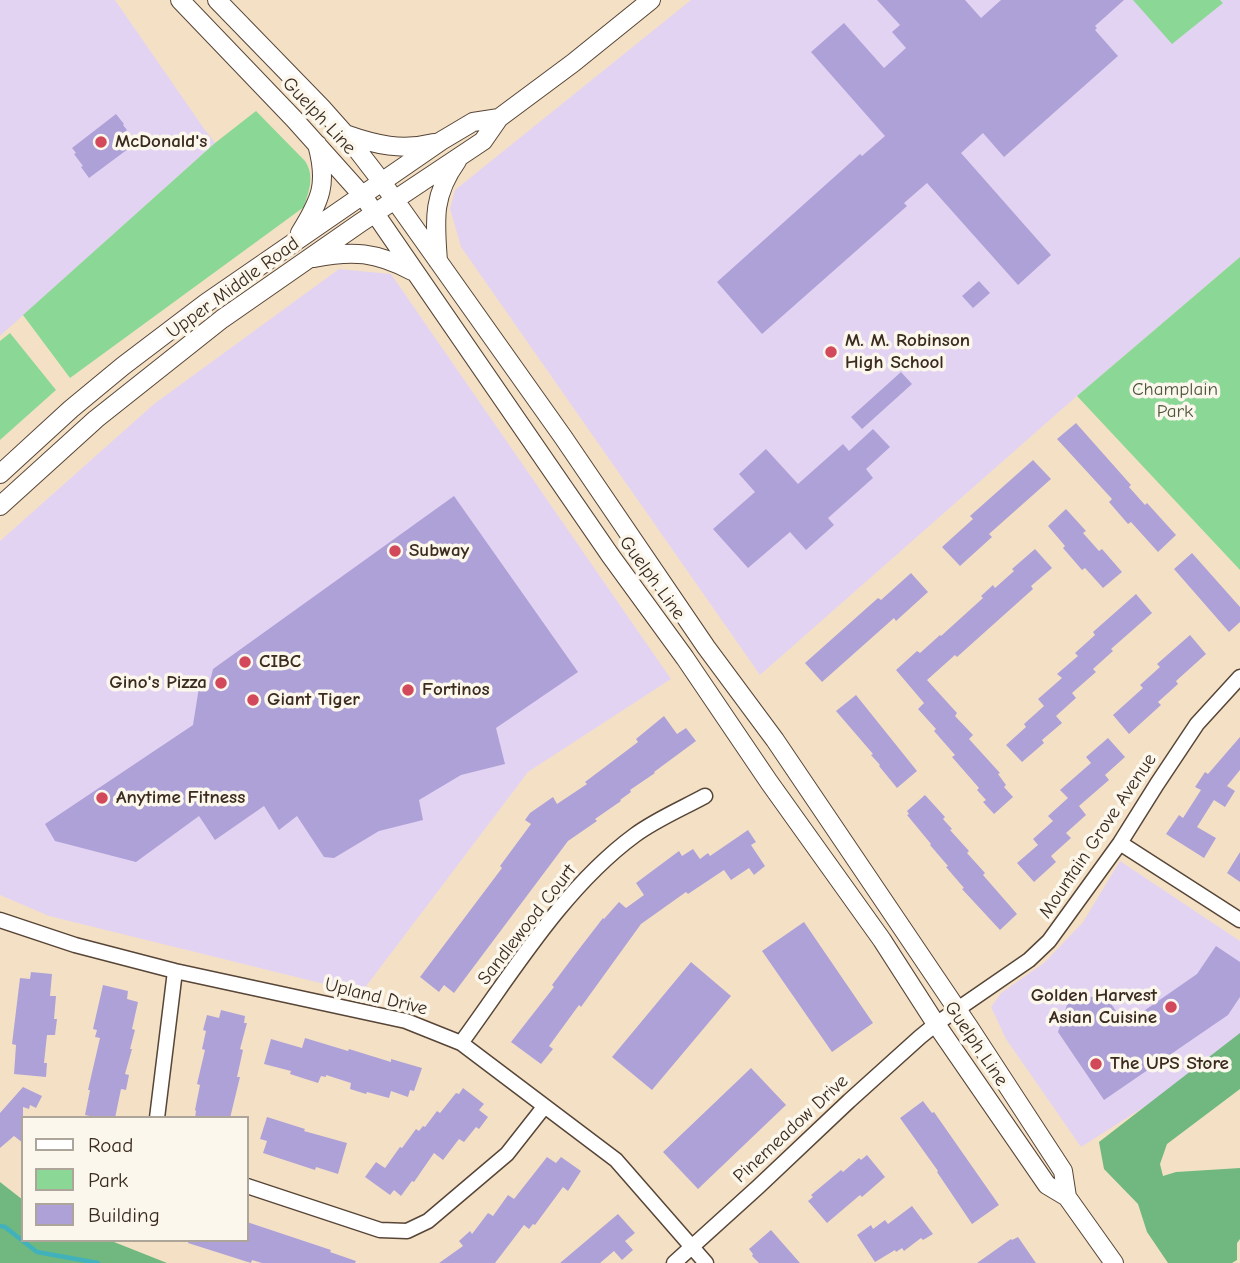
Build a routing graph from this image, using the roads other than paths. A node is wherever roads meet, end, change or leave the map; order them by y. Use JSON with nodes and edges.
{"nodes":[{"id":1,"x":180,"y":0,"type":"edge"},
{"id":2,"x":217,"y":0,"type":"edge"},
{"id":3,"x":652,"y":0,"type":"edge"},
{"id":4,"x":499,"y":118,"type":"junction"},
{"id":5,"x":345,"y":134,"type":"junction"},
{"id":6,"x":441,"y":141,"type":"junction"},
{"id":7,"x":317,"y":144,"type":"junction"},
{"id":8,"x":460,"y":157,"type":"junction"},
{"id":9,"x":382,"y":182,"type":"junction"},
{"id":10,"x":363,"y":196,"type":"junction"},
{"id":11,"x":395,"y":200,"type":"junction"},
{"id":12,"x":375,"y":213,"type":"junction"},
{"id":13,"x":294,"y":243,"type":"junction"},
{"id":14,"x":307,"y":260,"type":"junction"},
{"id":15,"x":438,"y":261,"type":"junction"},
{"id":16,"x":415,"y":272,"type":"junction"},
{"id":17,"x":0,"y":474,"type":"edge"},
{"id":18,"x":0,"y":506,"type":"edge"},
{"id":19,"x":1240,"y":677,"type":"edge"},
{"id":20,"x":732,"y":681,"type":"junction"},
{"id":21,"x":710,"y":696,"type":"junction"},
{"id":22,"x":705,"y":796,"type":"dead end"},
{"id":23,"x":1120,"y":843,"type":"junction"},
{"id":24,"x":1240,"y":920,"type":"edge"},
{"id":25,"x":0,"y":921,"type":"edge"},
{"id":26,"x":175,"y":971,"type":"junction"},
{"id":27,"x":957,"y":1009,"type":"junction"},
{"id":28,"x":936,"y":1024,"type":"junction"},
{"id":29,"x":461,"y":1044,"type":"junction"},
{"id":30,"x":544,"y":1107,"type":"junction"},
{"id":31,"x":157,"y":1116,"type":"edge"},
{"id":32,"x":248,"y":1186,"type":"edge"},
{"id":33,"x":1067,"y":1197,"type":"junction"},
{"id":34,"x":692,"y":1247,"type":"junction"},
{"id":35,"x":674,"y":1263,"type":"edge"},
{"id":36,"x":706,"y":1263,"type":"edge"},
{"id":37,"x":1114,"y":1263,"type":"edge"}],
"edges":[{"from":1,"to":7,"type":"main road","name":"Guelph Line"},
{"from":2,"to":5,"type":"main road","name":"Guelph Line"},
{"from":3,"to":4,"type":"main road","name":"Upper Middle Road"},
{"from":4,"to":6,"type":"main road","name":"Upper Middle Road"},
{"from":4,"to":8,"type":"main road","name":"Upper Middle Road"},
{"from":5,"to":6,"type":"main road"},
{"from":5,"to":9,"type":"main road","name":"Guelph Line"},
{"from":6,"to":9,"type":"main road","name":"Upper Middle Road"},
{"from":7,"to":10,"type":"main road","name":"Guelph Line"},
{"from":7,"to":13,"type":"main road"},
{"from":8,"to":11,"type":"main road","name":"Upper Middle Road"},
{"from":8,"to":15,"type":"main road"},
{"from":9,"to":10,"type":"main road","name":"Upper Middle Road"},
{"from":9,"to":11,"type":"main road","name":"Guelph Line"},
{"from":10,"to":12,"type":"main road","name":"Guelph Line"},
{"from":10,"to":13,"type":"main road","name":"Upper Middle Road"},
{"from":11,"to":12,"type":"main road","name":"Upper Middle Road"},
{"from":11,"to":15,"type":"main road","name":"Guelph Line"},
{"from":12,"to":14,"type":"main road","name":"Upper Middle Road"},
{"from":12,"to":16,"type":"main road","name":"Guelph Line"},
{"from":13,"to":17,"type":"main road","name":"Upper Middle Road"},
{"from":14,"to":16,"type":"main road"},
{"from":14,"to":18,"type":"main road","name":"Upper Middle Road"},
{"from":15,"to":20,"type":"main road","name":"Guelph Line"},
{"from":16,"to":21,"type":"main road","name":"Guelph Line"},
{"from":19,"to":23,"type":"street","name":"Mountain Grove Avenue"},
{"from":20,"to":21,"type":"main road"},
{"from":20,"to":27,"type":"main road","name":"Guelph Line"},
{"from":21,"to":28,"type":"main road","name":"Guelph Line"},
{"from":22,"to":29,"type":"street","name":"Sandlewood Court"},
{"from":23,"to":24,"type":"street"},
{"from":23,"to":27,"type":"street","name":"Mountain Grove Avenue"},
{"from":25,"to":26,"type":"street","name":"Upland Drive"},
{"from":26,"to":29,"type":"street","name":"Upland Drive"},
{"from":26,"to":31,"type":"street"},
{"from":27,"to":28,"type":"street","name":"Mountain Grove Avenue"},
{"from":27,"to":33,"type":"main road","name":"Guelph Line"},
{"from":28,"to":33,"type":"main road","name":"Guelph Line"},
{"from":28,"to":34,"type":"street","name":"Pinemeadow Drive"},
{"from":29,"to":30,"type":"street","name":"Upland Drive"},
{"from":30,"to":32,"type":"street"},
{"from":30,"to":34,"type":"street","name":"Upland Drive"},
{"from":33,"to":37,"type":"main road","name":"Guelph Line"},
{"from":34,"to":35,"type":"street","name":"Pinemeadow Drive"},
{"from":34,"to":36,"type":"street","name":"Upland Drive"}]}
